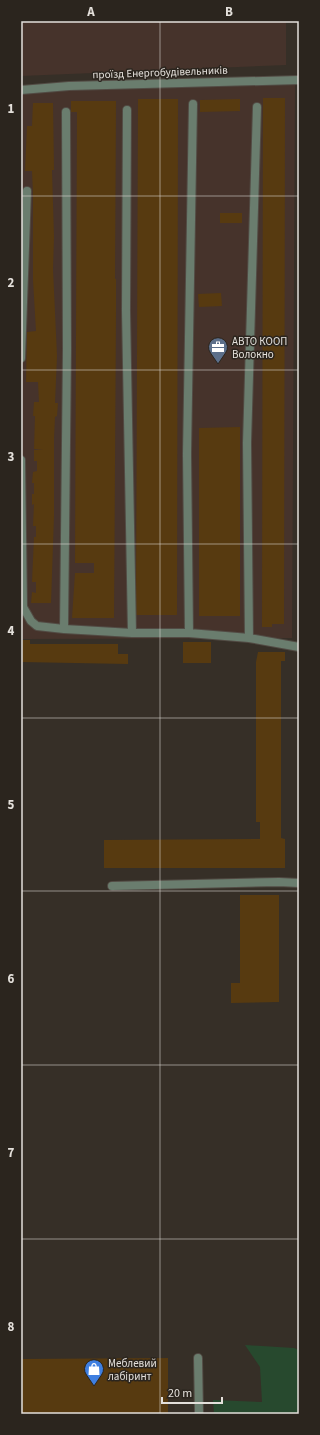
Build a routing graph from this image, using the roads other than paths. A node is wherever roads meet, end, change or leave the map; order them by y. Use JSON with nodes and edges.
{"nodes":[{"id":1,"x":299,"y":80,"type":"edge"},
{"id":2,"x":21,"y":90,"type":"edge"},
{"id":3,"x":193,"y":104,"type":"dead end"},
{"id":4,"x":257,"y":107,"type":"dead end"},
{"id":5,"x":127,"y":110,"type":"dead end"},
{"id":6,"x":66,"y":112,"type":"dead end"},
{"id":7,"x":27,"y":191,"type":"dead end"},
{"id":8,"x":21,"y":358,"type":"edge"},
{"id":9,"x":21,"y":460,"type":"edge"},
{"id":10,"x":64,"y":629,"type":"junction"},
{"id":11,"x":132,"y":633,"type":"junction"},
{"id":12,"x":189,"y":633,"type":"junction"},
{"id":13,"x":249,"y":638,"type":"junction"},
{"id":14,"x":299,"y":647,"type":"edge"},
{"id":15,"x":299,"y":883,"type":"edge"},
{"id":16,"x":112,"y":886,"type":"dead end"},
{"id":17,"x":198,"y":1358,"type":"dead end"},
{"id":18,"x":199,"y":1414,"type":"edge"}],
"edges":[{"from":1,"to":2,"type":"street","name":"проїзд Енергобудівельників"},
{"from":3,"to":12,"type":"street"},
{"from":4,"to":13,"type":"street"},
{"from":5,"to":11,"type":"street"},
{"from":6,"to":10,"type":"street"},
{"from":7,"to":8,"type":"street"},
{"from":9,"to":10,"type":"street"},
{"from":10,"to":11,"type":"street"},
{"from":11,"to":12,"type":"street"},
{"from":12,"to":13,"type":"street"},
{"from":13,"to":14,"type":"street"},
{"from":15,"to":16,"type":"street"},
{"from":17,"to":18,"type":"street"}]}
